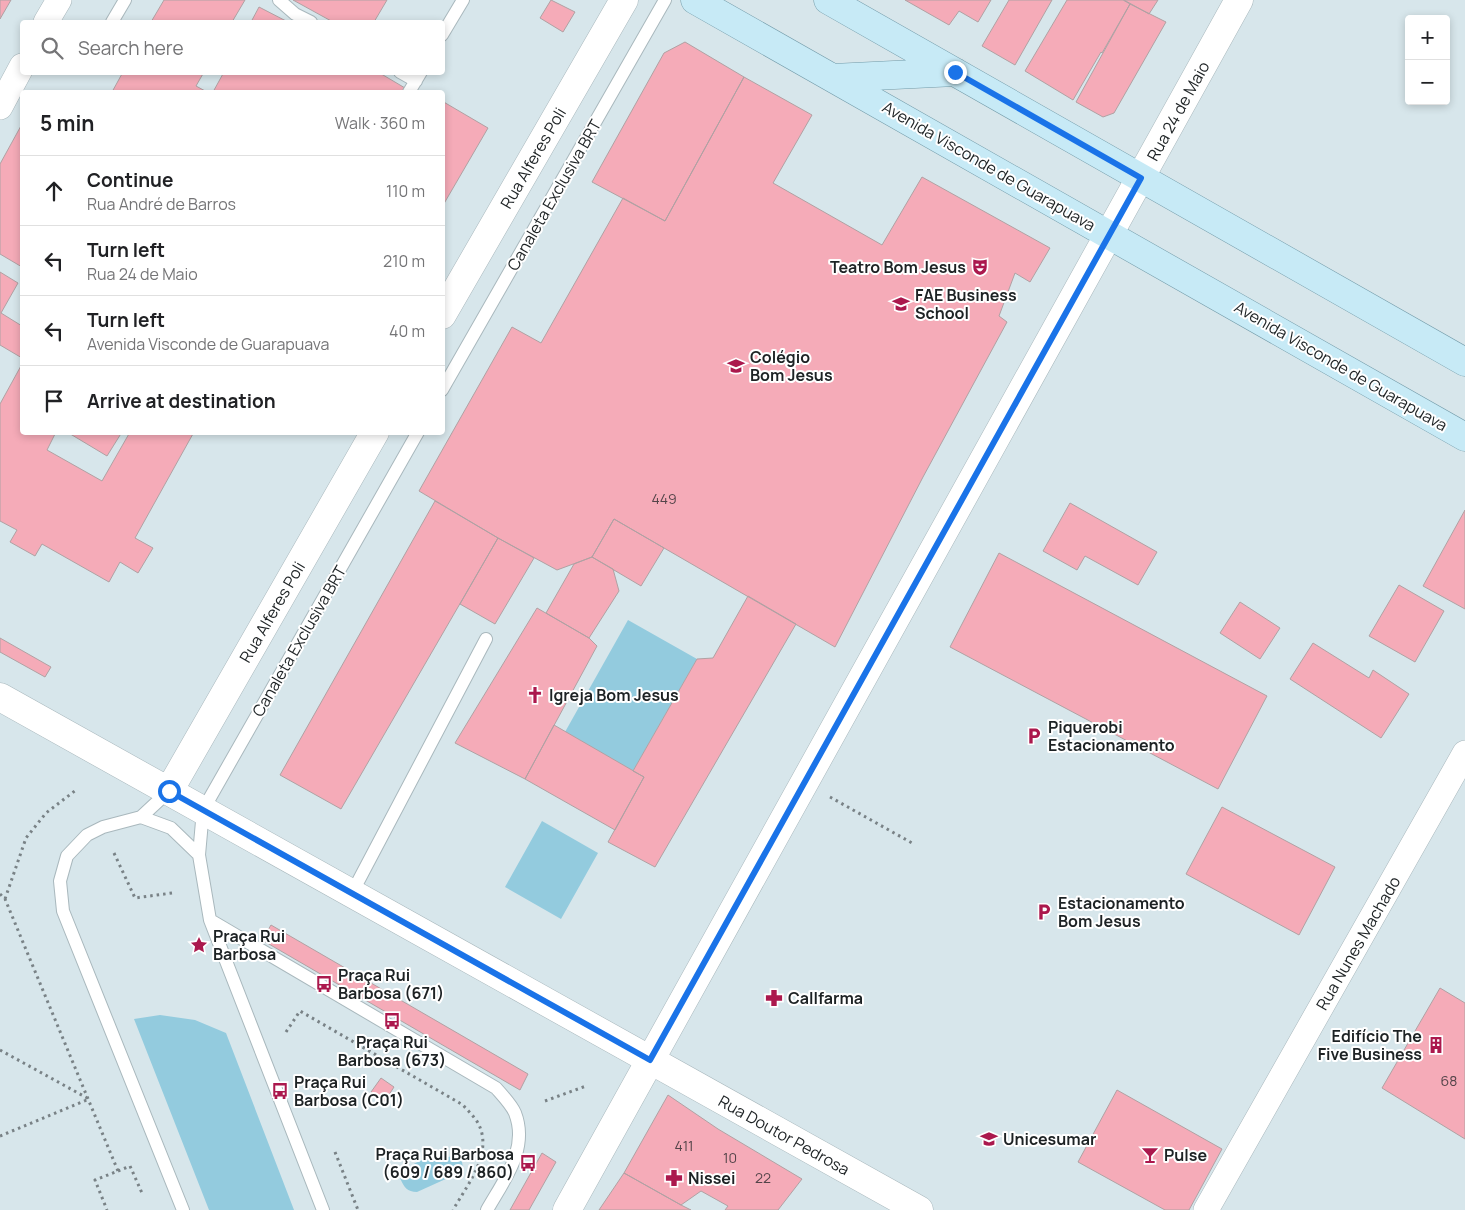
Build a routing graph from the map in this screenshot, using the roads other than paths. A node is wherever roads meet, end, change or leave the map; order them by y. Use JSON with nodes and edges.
{"nodes":[{"id":1,"x":59,"y":0,"type":"edge"},
{"id":2,"x":125,"y":0,"type":"edge"},
{"id":3,"x":279,"y":0,"type":"edge"},
{"id":4,"x":463,"y":0,"type":"edge"},
{"id":5,"x":624,"y":0,"type":"edge"},
{"id":6,"x":665,"y":0,"type":"edge"},
{"id":7,"x":695,"y":0,"type":"edge"},
{"id":8,"x":828,"y":0,"type":"edge"},
{"id":9,"x":1240,"y":0,"type":"edge"},
{"id":10,"x":47,"y":20,"type":"edge"},
{"id":11,"x":113,"y":20,"type":"edge"},
{"id":12,"x":307,"y":20,"type":"edge"},
{"id":13,"x":445,"y":30,"type":"edge"},
{"id":14,"x":20,"y":70,"type":"edge"},
{"id":15,"x":955,"y":72,"type":"junction"},
{"id":16,"x":404,"y":75,"type":"edge"},
{"id":17,"x":833,"y":78,"type":"junction"},
{"id":18,"x":415,"y":82,"type":"edge"},
{"id":19,"x":0,"y":107,"type":"edge"},
{"id":20,"x":1141,"y":178,"type":"junction"},
{"id":21,"x":1109,"y":235,"type":"junction"},
{"id":22,"x":445,"y":310,"type":"edge"},
{"id":23,"x":1465,"y":362,"type":"edge"},
{"id":24,"x":445,"y":385,"type":"edge"},
{"id":25,"x":373,"y":435,"type":"edge"},
{"id":26,"x":416,"y":435,"type":"edge"},
{"id":27,"x":1465,"y":437,"type":"edge"},
{"id":28,"x":486,"y":639,"type":"dead end"},
{"id":29,"x":0,"y":697,"type":"edge"},
{"id":30,"x":1465,"y":753,"type":"edge"},
{"id":31,"x":169,"y":791,"type":"junction"},
{"id":32,"x":202,"y":810,"type":"junction"},
{"id":33,"x":141,"y":817,"type":"junction"},
{"id":34,"x":200,"y":855,"type":"junction"},
{"id":35,"x":352,"y":893,"type":"junction"},
{"id":36,"x":210,"y":920,"type":"junction"},
{"id":37,"x":650,"y":1060,"type":"junction"},
{"id":38,"x":183,"y":1210,"type":"edge"},
{"id":39,"x":323,"y":1210,"type":"edge"},
{"id":40,"x":487,"y":1210,"type":"edge"},
{"id":41,"x":567,"y":1210,"type":"edge"},
{"id":42,"x":917,"y":1210,"type":"edge"},
{"id":43,"x":1206,"y":1210,"type":"edge"}],
"edges":[{"from":1,"to":10,"type":"street"},
{"from":2,"to":11,"type":"lane"},
{"from":3,"to":12,"type":"lane"},
{"from":4,"to":13,"type":"lane"},
{"from":5,"to":22,"type":"street","name":"Rua Alferes Poli"},
{"from":6,"to":24,"type":"lane","name":"Canaleta Exclusiva BRT"},
{"from":7,"to":17,"type":"main road","name":"Avenida Visconde de Guarapuava"},
{"from":8,"to":15,"type":"main road"},
{"from":9,"to":20,"type":"street","name":"Rua 24 de Maio"},
{"from":14,"to":19,"type":"street"},
{"from":15,"to":17,"type":"main road"},
{"from":15,"to":20,"type":"main road"},
{"from":16,"to":18,"type":"lane"},
{"from":17,"to":21,"type":"main road","name":"Avenida Visconde de Guarapuava"},
{"from":20,"to":21,"type":"street","name":"Rua 24 de Maio"},
{"from":20,"to":23,"type":"main road"},
{"from":21,"to":27,"type":"main road","name":"Avenida Visconde de Guarapuava"},
{"from":21,"to":37,"type":"street","name":"Rua 24 de Maio"},
{"from":25,"to":31,"type":"street","name":"Rua Alferes Poli"},
{"from":26,"to":32,"type":"lane","name":"Canaleta Exclusiva BRT"},
{"from":28,"to":35,"type":"lane"},
{"from":29,"to":31,"type":"street","name":"Rua Doutor Pedrosa"},
{"from":30,"to":43,"type":"street","name":"Rua Nunes Machado"},
{"from":31,"to":32,"type":"street","name":"Rua Doutor Pedrosa"},
{"from":31,"to":33,"type":"lane"},
{"from":32,"to":34,"type":"lane","name":"Canaleta Exclusiva BRT"},
{"from":32,"to":35,"type":"street","name":"Rua Doutor Pedrosa"},
{"from":33,"to":34,"type":"lane"},
{"from":33,"to":38,"type":"lane"},
{"from":34,"to":36,"type":"lane","name":"Canaleta Exclusiva BRT"},
{"from":35,"to":37,"type":"street","name":"Rua Doutor Pedrosa"},
{"from":36,"to":39,"type":"lane","name":"Canaleta Exclusiva BRT"},
{"from":36,"to":40,"type":"lane"},
{"from":37,"to":41,"type":"street","name":"Rua 24 de Maio"},
{"from":37,"to":42,"type":"street","name":"Rua Doutor Pedrosa"}]}
